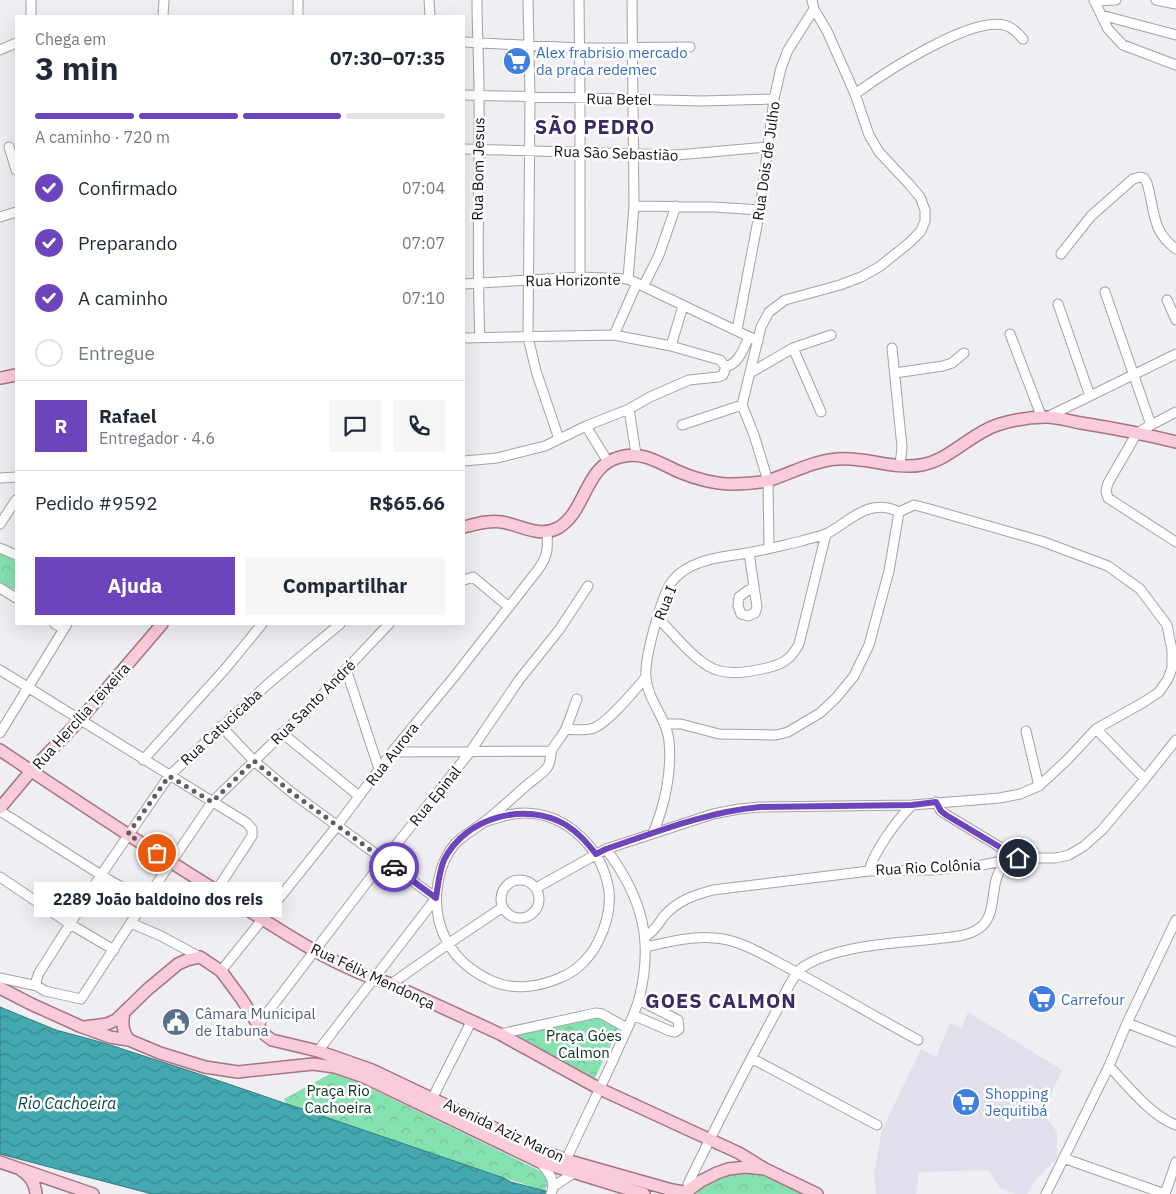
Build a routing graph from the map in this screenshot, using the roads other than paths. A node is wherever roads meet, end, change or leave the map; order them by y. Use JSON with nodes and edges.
{"nodes":[{"id":1,"x":31,"y":0,"type":"edge"},
{"id":2,"x":164,"y":0,"type":"edge"},
{"id":3,"x":298,"y":0,"type":"edge"},
{"id":4,"x":429,"y":0,"type":"edge"},
{"id":5,"x":477,"y":0,"type":"edge"},
{"id":6,"x":528,"y":0,"type":"edge"},
{"id":7,"x":579,"y":0,"type":"edge"},
{"id":8,"x":632,"y":0,"type":"edge"},
{"id":9,"x":1094,"y":0,"type":"edge"},
{"id":10,"x":1116,"y":0,"type":"edge"},
{"id":11,"x":1156,"y":0,"type":"edge"},
{"id":12,"x":813,"y":4,"type":"edge"},
{"id":13,"x":1176,"y":4,"type":"edge"},
{"id":14,"x":31,"y":15,"type":"edge"},
{"id":15,"x":163,"y":15,"type":"edge"},
{"id":16,"x":298,"y":15,"type":"edge"},
{"id":17,"x":430,"y":15,"type":"edge"},
{"id":18,"x":1101,"y":15,"type":"junction"},
{"id":19,"x":1176,"y":35,"type":"edge"},
{"id":20,"x":1023,"y":39,"type":"dead end"},
{"id":21,"x":465,"y":42,"type":"edge"},
{"id":22,"x":477,"y":42,"type":"junction"},
{"id":23,"x":15,"y":43,"type":"edge"},
{"id":24,"x":529,"y":45,"type":"junction"},
{"id":25,"x":633,"y":47,"type":"junction"},
{"id":26,"x":579,"y":48,"type":"junction"},
{"id":27,"x":690,"y":48,"type":"dead end"},
{"id":28,"x":0,"y":50,"type":"edge"},
{"id":29,"x":1176,"y":66,"type":"edge"},
{"id":30,"x":855,"y":94,"type":"junction"},
{"id":31,"x":465,"y":95,"type":"edge"},
{"id":32,"x":479,"y":95,"type":"junction"},
{"id":33,"x":530,"y":97,"type":"junction"},
{"id":34,"x":580,"y":98,"type":"junction"},
{"id":35,"x":774,"y":99,"type":"junction"},
{"id":36,"x":633,"y":100,"type":"junction"},
{"id":37,"x":9,"y":147,"type":"dead end"},
{"id":38,"x":767,"y":147,"type":"junction"},
{"id":39,"x":465,"y":149,"type":"edge"},
{"id":40,"x":478,"y":150,"type":"junction"},
{"id":41,"x":528,"y":150,"type":"junction"},
{"id":42,"x":580,"y":151,"type":"junction"},
{"id":43,"x":632,"y":154,"type":"junction"},
{"id":44,"x":15,"y":167,"type":"edge"},
{"id":45,"x":634,"y":206,"type":"junction"},
{"id":46,"x":676,"y":206,"type":"junction"},
{"id":47,"x":760,"y":210,"type":"junction"},
{"id":48,"x":15,"y":212,"type":"edge"},
{"id":49,"x":0,"y":217,"type":"edge"},
{"id":50,"x":1176,"y":249,"type":"edge"},
{"id":51,"x":1061,"y":254,"type":"dead end"},
{"id":52,"x":580,"y":277,"type":"junction"},
{"id":53,"x":528,"y":280,"type":"junction"},
{"id":54,"x":478,"y":282,"type":"junction"},
{"id":55,"x":636,"y":282,"type":"junction"},
{"id":56,"x":465,"y":284,"type":"edge"},
{"id":57,"x":1105,"y":292,"type":"dead end"},
{"id":58,"x":1167,"y":300,"type":"dead end"},
{"id":59,"x":1058,"y":304,"type":"dead end"},
{"id":60,"x":683,"y":306,"type":"junction"},
{"id":61,"x":1176,"y":320,"type":"edge"},
{"id":62,"x":737,"y":330,"type":"junction"},
{"id":63,"x":614,"y":334,"type":"junction"},
{"id":64,"x":1010,"y":334,"type":"dead end"},
{"id":65,"x":831,"y":335,"type":"dead end"},
{"id":66,"x":480,"y":337,"type":"junction"},
{"id":67,"x":528,"y":337,"type":"junction"},
{"id":68,"x":749,"y":337,"type":"junction"},
{"id":69,"x":465,"y":338,"type":"edge"},
{"id":70,"x":758,"y":341,"type":"junction"},
{"id":71,"x":671,"y":346,"type":"junction"},
{"id":72,"x":793,"y":348,"type":"junction"},
{"id":73,"x":892,"y":348,"type":"dead end"},
{"id":74,"x":964,"y":353,"type":"dead end"},
{"id":75,"x":1176,"y":354,"type":"edge"},
{"id":76,"x":726,"y":367,"type":"junction"},
{"id":77,"x":750,"y":373,"type":"junction"},
{"id":78,"x":895,"y":373,"type":"junction"},
{"id":79,"x":1132,"y":374,"type":"junction"},
{"id":80,"x":15,"y":375,"type":"edge"},
{"id":81,"x":0,"y":378,"type":"edge"},
{"id":82,"x":1090,"y":396,"type":"junction"},
{"id":83,"x":742,"y":405,"type":"junction"},
{"id":84,"x":629,"y":409,"type":"junction"},
{"id":85,"x":821,"y":412,"type":"dead end"},
{"id":86,"x":1176,"y":412,"type":"edge"},
{"id":87,"x":1044,"y":417,"type":"junction"},
{"id":88,"x":682,"y":425,"type":"dead end"},
{"id":89,"x":1151,"y":425,"type":"junction"},
{"id":90,"x":586,"y":426,"type":"junction"},
{"id":91,"x":1137,"y":432,"type":"junction"},
{"id":92,"x":559,"y":439,"type":"junction"},
{"id":93,"x":1176,"y":442,"type":"edge"},
{"id":94,"x":636,"y":454,"type":"junction"},
{"id":95,"x":465,"y":460,"type":"edge"},
{"id":96,"x":608,"y":462,"type":"junction"},
{"id":97,"x":900,"y":465,"type":"junction"},
{"id":98,"x":15,"y":477,"type":"edge"},
{"id":99,"x":0,"y":478,"type":"edge"},
{"id":100,"x":768,"y":481,"type":"junction"},
{"id":101,"x":15,"y":502,"type":"edge"},
{"id":102,"x":899,"y":512,"type":"junction"},
{"id":103,"x":0,"y":524,"type":"edge"},
{"id":104,"x":465,"y":527,"type":"edge"},
{"id":105,"x":547,"y":531,"type":"junction"},
{"id":106,"x":826,"y":534,"type":"junction"},
{"id":107,"x":1176,"y":542,"type":"edge"},
{"id":108,"x":0,"y":548,"type":"edge"},
{"id":109,"x":769,"y":548,"type":"junction"},
{"id":110,"x":750,"y":553,"type":"junction"},
{"id":111,"x":15,"y":555,"type":"edge"},
{"id":112,"x":465,"y":580,"type":"edge"},
{"id":113,"x":588,"y":586,"type":"dead end"},
{"id":114,"x":0,"y":588,"type":"edge"},
{"id":115,"x":753,"y":588,"type":"dead end"},
{"id":116,"x":15,"y":597,"type":"edge"},
{"id":117,"x":509,"y":607,"type":"junction"},
{"id":118,"x":658,"y":618,"type":"junction"},
{"id":119,"x":161,"y":625,"type":"edge"},
{"id":120,"x":261,"y":625,"type":"edge"},
{"id":121,"x":339,"y":625,"type":"edge"},
{"id":122,"x":387,"y":625,"type":"edge"},
{"id":123,"x":65,"y":627,"type":"edge"},
{"id":124,"x":346,"y":669,"type":"junction"},
{"id":125,"x":0,"y":670,"type":"edge"},
{"id":126,"x":646,"y":677,"type":"junction"},
{"id":127,"x":28,"y":688,"type":"junction"},
{"id":128,"x":577,"y":699,"type":"dead end"},
{"id":129,"x":80,"y":720,"type":"junction"},
{"id":130,"x":665,"y":724,"type":"junction"},
{"id":131,"x":221,"y":726,"type":"junction"},
{"id":132,"x":566,"y":729,"type":"junction"},
{"id":133,"x":1096,"y":729,"type":"junction"},
{"id":134,"x":1026,"y":731,"type":"dead end"},
{"id":135,"x":0,"y":733,"type":"edge"},
{"id":136,"x":282,"y":733,"type":"junction"},
{"id":137,"x":1176,"y":740,"type":"edge"},
{"id":138,"x":0,"y":750,"type":"edge"},
{"id":139,"x":552,"y":751,"type":"junction"},
{"id":140,"x":392,"y":752,"type":"junction"},
{"id":141,"x":470,"y":752,"type":"junction"},
{"id":142,"x":143,"y":760,"type":"junction"},
{"id":143,"x":254,"y":761,"type":"junction"},
{"id":144,"x":379,"y":769,"type":"junction"},
{"id":145,"x":31,"y":771,"type":"junction"},
{"id":146,"x":169,"y":776,"type":"junction"},
{"id":147,"x":1145,"y":779,"type":"junction"},
{"id":148,"x":1039,"y":786,"type":"junction"},
{"id":149,"x":359,"y":796,"type":"junction"},
{"id":150,"x":212,"y":802,"type":"junction"},
{"id":151,"x":936,"y":802,"type":"junction"},
{"id":152,"x":912,"y":805,"type":"junction"},
{"id":153,"x":0,"y":809,"type":"edge"},
{"id":154,"x":484,"y":822,"type":"junction"},
{"id":155,"x":337,"y":826,"type":"junction"},
{"id":156,"x":653,"y":833,"type":"junction"},
{"id":157,"x":128,"y":834,"type":"junction"},
{"id":158,"x":606,"y":849,"type":"junction"},
{"id":159,"x":596,"y":854,"type":"junction"},
{"id":160,"x":1018,"y":858,"type":"junction"},
{"id":161,"x":384,"y":860,"type":"junction"},
{"id":162,"x":1006,"y":860,"type":"junction"},
{"id":163,"x":172,"y":863,"type":"junction"},
{"id":164,"x":869,"y":871,"type":"junction"},
{"id":165,"x":100,"y":875,"type":"junction"},
{"id":166,"x":0,"y":876,"type":"edge"},
{"id":167,"x":536,"y":888,"type":"junction"},
{"id":168,"x":216,"y":891,"type":"junction"},
{"id":169,"x":436,"y":898,"type":"junction"},
{"id":170,"x":145,"y":901,"type":"junction"},
{"id":171,"x":503,"y":907,"type":"junction"},
{"id":172,"x":262,"y":919,"type":"junction"},
{"id":173,"x":1176,"y":920,"type":"edge"},
{"id":174,"x":131,"y":923,"type":"junction"},
{"id":175,"x":70,"y":924,"type":"junction"},
{"id":176,"x":646,"y":936,"type":"junction"},
{"id":177,"x":448,"y":944,"type":"junction"},
{"id":178,"x":646,"y":948,"type":"junction"},
{"id":179,"x":114,"y":950,"type":"junction"},
{"id":180,"x":314,"y":951,"type":"junction"},
{"id":181,"x":200,"y":958,"type":"junction"},
{"id":182,"x":221,"y":971,"type":"junction"},
{"id":183,"x":797,"y":972,"type":"junction"},
{"id":184,"x":0,"y":978,"type":"edge"},
{"id":185,"x":372,"y":979,"type":"junction"},
{"id":186,"x":391,"y":984,"type":"junction"},
{"id":187,"x":37,"y":986,"type":"junction"},
{"id":188,"x":0,"y":988,"type":"edge"},
{"id":189,"x":638,"y":1000,"type":"junction"},
{"id":190,"x":124,"y":1012,"type":"junction"},
{"id":191,"x":633,"y":1015,"type":"junction"},
{"id":192,"x":471,"y":1022,"type":"junction"},
{"id":193,"x":1127,"y":1023,"type":"junction"},
{"id":194,"x":258,"y":1025,"type":"junction"},
{"id":195,"x":84,"y":1028,"type":"junction"},
{"id":196,"x":627,"y":1028,"type":"junction"},
{"id":197,"x":500,"y":1034,"type":"junction"},
{"id":198,"x":129,"y":1040,"type":"junction"},
{"id":199,"x":918,"y":1040,"type":"dead end"},
{"id":200,"x":1176,"y":1042,"type":"edge"},
{"id":201,"x":318,"y":1052,"type":"junction"},
{"id":202,"x":751,"y":1058,"type":"junction"},
{"id":203,"x":1109,"y":1066,"type":"junction"},
{"id":204,"x":600,"y":1089,"type":"junction"},
{"id":205,"x":432,"y":1098,"type":"junction"},
{"id":206,"x":877,"y":1125,"type":"dead end"},
{"id":207,"x":1176,"y":1125,"type":"edge"},
{"id":208,"x":710,"y":1139,"type":"junction"},
{"id":209,"x":1064,"y":1158,"type":"junction"},
{"id":210,"x":566,"y":1160,"type":"junction"},
{"id":211,"x":0,"y":1162,"type":"edge"},
{"id":212,"x":540,"y":1162,"type":"junction"},
{"id":213,"x":1176,"y":1162,"type":"edge"},
{"id":214,"x":16,"y":1167,"type":"junction"},
{"id":215,"x":765,"y":1168,"type":"junction"},
{"id":216,"x":574,"y":1173,"type":"junction"},
{"id":217,"x":57,"y":1181,"type":"junction"},
{"id":218,"x":691,"y":1189,"type":"edge"},
{"id":219,"x":552,"y":1190,"type":"edge"},
{"id":220,"x":36,"y":1194,"type":"edge"},
{"id":221,"x":41,"y":1194,"type":"edge"},
{"id":222,"x":93,"y":1194,"type":"edge"},
{"id":223,"x":644,"y":1194,"type":"edge"},
{"id":224,"x":817,"y":1194,"type":"edge"},
{"id":225,"x":1046,"y":1194,"type":"edge"},
{"id":226,"x":1165,"y":1194,"type":"edge"}],
"edges":[{"from":1,"to":14,"type":"street"},
{"from":2,"to":15,"type":"street"},
{"from":3,"to":16,"type":"street"},
{"from":4,"to":17,"type":"street"},
{"from":5,"to":22,"type":"street","name":"Rua Bom Jesus"},
{"from":6,"to":24,"type":"street"},
{"from":7,"to":26,"type":"street"},
{"from":8,"to":25,"type":"street"},
{"from":9,"to":10,"type":"street"},
{"from":9,"to":18,"type":"street"},
{"from":11,"to":13,"type":"street"},
{"from":12,"to":30,"type":"street"},
{"from":12,"to":35,"type":"street","name":"Rua Dois de Julho"},
{"from":18,"to":19,"type":"street"},
{"from":18,"to":29,"type":"street"},
{"from":20,"to":30,"type":"street"},
{"from":21,"to":22,"type":"street"},
{"from":22,"to":24,"type":"street"},
{"from":22,"to":32,"type":"street","name":"Rua Bom Jesus"},
{"from":23,"to":28,"type":"street"},
{"from":24,"to":26,"type":"street"},
{"from":24,"to":33,"type":"street"},
{"from":25,"to":26,"type":"street"},
{"from":25,"to":27,"type":"street"},
{"from":25,"to":36,"type":"street"},
{"from":26,"to":34,"type":"street"},
{"from":30,"to":70,"type":"street"},
{"from":31,"to":32,"type":"street","name":"Rua Betel"},
{"from":32,"to":33,"type":"street","name":"Rua Betel"},
{"from":32,"to":40,"type":"street","name":"Rua Bom Jesus"},
{"from":33,"to":34,"type":"street","name":"Rua Betel"},
{"from":33,"to":41,"type":"street"},
{"from":34,"to":36,"type":"street","name":"Rua Betel"},
{"from":34,"to":42,"type":"street"},
{"from":35,"to":36,"type":"street","name":"Rua Betel"},
{"from":35,"to":38,"type":"street","name":"Rua Dois de Julho"},
{"from":36,"to":43,"type":"street"},
{"from":37,"to":44,"type":"street"},
{"from":38,"to":43,"type":"street","name":"Rua São Sebastião"},
{"from":38,"to":47,"type":"street","name":"Rua Dois de Julho"},
{"from":39,"to":40,"type":"street","name":"Rua São Sebastião"},
{"from":40,"to":41,"type":"street","name":"Rua São Sebastião"},
{"from":40,"to":54,"type":"street","name":"Rua Bom Jesus"},
{"from":41,"to":42,"type":"street","name":"Rua São Sebastião"},
{"from":41,"to":53,"type":"street"},
{"from":42,"to":43,"type":"street","name":"Rua São Sebastião"},
{"from":42,"to":52,"type":"street"},
{"from":43,"to":45,"type":"street"},
{"from":45,"to":46,"type":"street"},
{"from":45,"to":55,"type":"street"},
{"from":46,"to":47,"type":"street"},
{"from":46,"to":55,"type":"street"},
{"from":47,"to":62,"type":"street","name":"Rua Dois de Julho"},
{"from":48,"to":49,"type":"street"},
{"from":50,"to":51,"type":"street"},
{"from":52,"to":53,"type":"street","name":"Rua Horizonte"},
{"from":52,"to":55,"type":"street","name":"Rua Horizonte"},
{"from":53,"to":54,"type":"street","name":"Rua Horizonte"},
{"from":53,"to":67,"type":"street"},
{"from":54,"to":56,"type":"street","name":"Rua Horizonte"},
{"from":54,"to":66,"type":"street","name":"Rua Bom Jesus"},
{"from":55,"to":60,"type":"street","name":"Rua Horizonte"},
{"from":55,"to":63,"type":"street"},
{"from":57,"to":79,"type":"street"},
{"from":58,"to":61,"type":"street"},
{"from":59,"to":82,"type":"street"},
{"from":60,"to":62,"type":"street","name":"Rua Horizonte"},
{"from":60,"to":71,"type":"street"},
{"from":62,"to":68,"type":"street","name":"Rua Horizonte"},
{"from":63,"to":67,"type":"street"},
{"from":63,"to":71,"type":"street"},
{"from":64,"to":87,"type":"street"},
{"from":65,"to":72,"type":"street"},
{"from":66,"to":67,"type":"street"},
{"from":66,"to":69,"type":"street"},
{"from":67,"to":92,"type":"street"},
{"from":68,"to":70,"type":"street","name":"Rua Horizonte"},
{"from":68,"to":76,"type":"street"},
{"from":70,"to":77,"type":"street"},
{"from":71,"to":76,"type":"street"},
{"from":72,"to":77,"type":"street"},
{"from":72,"to":85,"type":"street"},
{"from":73,"to":78,"type":"street"},
{"from":74,"to":78,"type":"street"},
{"from":75,"to":79,"type":"street"},
{"from":76,"to":84,"type":"street"},
{"from":77,"to":83,"type":"street"},
{"from":78,"to":97,"type":"street"},
{"from":79,"to":82,"type":"street"},
{"from":79,"to":89,"type":"street"},
{"from":80,"to":81,"type":"main road"},
{"from":82,"to":87,"type":"street"},
{"from":83,"to":88,"type":"street"},
{"from":83,"to":100,"type":"street"},
{"from":84,"to":90,"type":"street"},
{"from":84,"to":94,"type":"street"},
{"from":86,"to":89,"type":"street"},
{"from":87,"to":91,"type":"main road"},
{"from":87,"to":97,"type":"main road"},
{"from":89,"to":91,"type":"street"},
{"from":90,"to":92,"type":"street"},
{"from":90,"to":96,"type":"street"},
{"from":91,"to":93,"type":"main road"},
{"from":91,"to":107,"type":"street"},
{"from":92,"to":95,"type":"street"},
{"from":94,"to":96,"type":"main road"},
{"from":94,"to":100,"type":"main road"},
{"from":96,"to":105,"type":"main road"},
{"from":97,"to":100,"type":"main road"},
{"from":98,"to":99,"type":"street"},
{"from":100,"to":109,"type":"street"},
{"from":101,"to":103,"type":"street"},
{"from":102,"to":106,"type":"street","name":"Rua I"},
{"from":102,"to":130,"type":"street"},
{"from":102,"to":133,"type":"street"},
{"from":104,"to":105,"type":"main road"},
{"from":105,"to":117,"type":"street","name":"Rua Aurora"},
{"from":106,"to":109,"type":"street","name":"Rua I"},
{"from":106,"to":118,"type":"street"},
{"from":108,"to":111,"type":"street"},
{"from":109,"to":110,"type":"street","name":"Rua I"},
{"from":110,"to":115,"type":"street"},
{"from":110,"to":118,"type":"street","name":"Rua I"},
{"from":112,"to":117,"type":"street"},
{"from":113,"to":141,"type":"street","name":"Rua Epinal"},
{"from":114,"to":116,"type":"street"},
{"from":117,"to":140,"type":"street","name":"Rua Aurora"},
{"from":118,"to":126,"type":"street","name":"Rua I"},
{"from":119,"to":129,"type":"main road","name":"Rua Hercília Teixeira"},
{"from":120,"to":142,"type":"street"},
{"from":121,"to":131,"type":"street","name":"Rua Catucicaba"},
{"from":122,"to":124,"type":"street","name":"Rua Santo André"},
{"from":123,"to":127,"type":"street"},
{"from":124,"to":136,"type":"street","name":"Rua Santo André"},
{"from":124,"to":144,"type":"street"},
{"from":125,"to":127,"type":"street"},
{"from":126,"to":130,"type":"street"},
{"from":126,"to":132,"type":"street"},
{"from":127,"to":129,"type":"street"},
{"from":127,"to":135,"type":"street"},
{"from":128,"to":132,"type":"street"},
{"from":129,"to":142,"type":"street"},
{"from":129,"to":145,"type":"main road","name":"Rua Hercília Teixeira"},
{"from":130,"to":156,"type":"street"},
{"from":131,"to":143,"type":"street"},
{"from":131,"to":146,"type":"street","name":"Rua Catucicaba"},
{"from":132,"to":139,"type":"street"},
{"from":133,"to":147,"type":"street"},
{"from":133,"to":148,"type":"street"},
{"from":134,"to":148,"type":"street"},
{"from":136,"to":143,"type":"street","name":"Rua Santo André"},
{"from":136,"to":149,"type":"street"},
{"from":137,"to":147,"type":"street","name":"Rua Rio Colônia"},
{"from":138,"to":145,"type":"main road","name":"Rua Félix Mendonça"},
{"from":139,"to":141,"type":"street"},
{"from":139,"to":154,"type":"street"},
{"from":140,"to":141,"type":"street"},
{"from":140,"to":144,"type":"street","name":"Rua Aurora"},
{"from":141,"to":161,"type":"street","name":"Rua Epinal"},
{"from":142,"to":146,"type":"street"},
{"from":143,"to":150,"type":"street","name":"Rua Santo André"},
{"from":143,"to":155,"type":"street"},
{"from":144,"to":149,"type":"street","name":"Rua Aurora"},
{"from":145,"to":153,"type":"main road","name":"Rua Hercília Teixeira"},
{"from":145,"to":157,"type":"main road","name":"Rua Félix Mendonça"},
{"from":146,"to":150,"type":"street"},
{"from":146,"to":157,"type":"street","name":"Rua Catucicaba"},
{"from":147,"to":160,"type":"street","name":"Rua Rio Colônia"},
{"from":148,"to":151,"type":"street"},
{"from":149,"to":155,"type":"street","name":"Rua Aurora"},
{"from":150,"to":163,"type":"street","name":"Rua Santo André"},
{"from":150,"to":168,"type":"street"},
{"from":151,"to":152,"type":"street"},
{"from":151,"to":160,"type":"street"},
{"from":152,"to":156,"type":"street"},
{"from":152,"to":164,"type":"street"},
{"from":153,"to":165,"type":"street"},
{"from":154,"to":159,"type":"street"},
{"from":154,"to":169,"type":"street"},
{"from":155,"to":161,"type":"street"},
{"from":155,"to":172,"type":"street","name":"Rua Aurora"},
{"from":156,"to":158,"type":"street"},
{"from":157,"to":163,"type":"main road","name":"Rua Félix Mendonça"},
{"from":157,"to":165,"type":"street","name":"Rua Catucicaba"},
{"from":158,"to":159,"type":"street"},
{"from":158,"to":176,"type":"street"},
{"from":159,"to":167,"type":"street"},
{"from":159,"to":177,"type":"street"},
{"from":160,"to":162,"type":"street","name":"Rua Rio Colônia"},
{"from":161,"to":169,"type":"street"},
{"from":161,"to":180,"type":"street","name":"Rua Epinal"},
{"from":162,"to":164,"type":"street","name":"Rua Rio Colônia"},
{"from":162,"to":183,"type":"street"},
{"from":163,"to":168,"type":"main road","name":"Rua Félix Mendonça"},
{"from":163,"to":170,"type":"street","name":"Rua Santo André"},
{"from":164,"to":176,"type":"street","name":"Rua Rio Colônia"},
{"from":165,"to":170,"type":"street"},
{"from":165,"to":175,"type":"street","name":"Rua Catucicaba"},
{"from":166,"to":175,"type":"street"},
{"from":167,"to":171,"type":"street"},
{"from":167,"to":171,"type":"street"},
{"from":168,"to":172,"type":"main road","name":"Rua Félix Mendonça"},
{"from":169,"to":177,"type":"street"},
{"from":169,"to":185,"type":"street"},
{"from":170,"to":174,"type":"street","name":"Rua Santo André"},
{"from":171,"to":177,"type":"street"},
{"from":172,"to":180,"type":"main road","name":"Rua Félix Mendonça"},
{"from":172,"to":182,"type":"street","name":"Rua Aurora"},
{"from":173,"to":193,"type":"street"},
{"from":174,"to":179,"type":"street","name":"Rua Santo André"},
{"from":174,"to":181,"type":"street"},
{"from":175,"to":179,"type":"street"},
{"from":175,"to":187,"type":"street","name":"Rua Catucicaba"},
{"from":176,"to":178,"type":"street"},
{"from":177,"to":186,"type":"street"},
{"from":178,"to":183,"type":"street"},
{"from":178,"to":189,"type":"street"},
{"from":179,"to":187,"type":"street","name":"Rua Santo André"},
{"from":180,"to":185,"type":"main road","name":"Rua Félix Mendonça"},
{"from":180,"to":194,"type":"street","name":"Rua Epinal"},
{"from":181,"to":182,"type":"main road"},
{"from":181,"to":190,"type":"main road"},
{"from":182,"to":194,"type":"main road","name":"Avenida Aziz Maron"},
{"from":183,"to":199,"type":"street"},
{"from":183,"to":202,"type":"street"},
{"from":184,"to":187,"type":"street"},
{"from":185,"to":186,"type":"main road","name":"Rua Félix Mendonça"},
{"from":185,"to":201,"type":"street"},
{"from":186,"to":192,"type":"main road","name":"Rua Félix Mendonça"},
{"from":188,"to":195,"type":"main road","name":"Avenida Aziz Maron"},
{"from":189,"to":191,"type":"street"},
{"from":189,"to":191,"type":"street"},
{"from":190,"to":195,"type":"main road"},
{"from":190,"to":198,"type":"main road"},
{"from":191,"to":196,"type":"street"},
{"from":192,"to":197,"type":"main road","name":"Rua Félix Mendonça"},
{"from":192,"to":205,"type":"street"},
{"from":193,"to":200,"type":"street"},
{"from":193,"to":203,"type":"street"},
{"from":194,"to":201,"type":"main road","name":"Avenida Aziz Maron"},
{"from":195,"to":198,"type":"main road","name":"Avenida Aziz Maron"},
{"from":196,"to":197,"type":"street"},
{"from":196,"to":204,"type":"street"},
{"from":197,"to":204,"type":"main road","name":"Rua Félix Mendonça"},
{"from":198,"to":212,"type":"main road","name":"Avenida Aziz Maron"},
{"from":201,"to":205,"type":"main road","name":"Avenida Aziz Maron"},
{"from":202,"to":206,"type":"street"},
{"from":202,"to":208,"type":"street"},
{"from":203,"to":207,"type":"street"},
{"from":203,"to":209,"type":"street"},
{"from":204,"to":208,"type":"main road","name":"Rua Félix Mendonça"},
{"from":204,"to":210,"type":"street"},
{"from":205,"to":210,"type":"main road","name":"Avenida Aziz Maron"},
{"from":208,"to":215,"type":"main road","name":"Rua Félix Mendonça"},
{"from":208,"to":218,"type":"street"},
{"from":209,"to":225,"type":"street"},
{"from":209,"to":226,"type":"street"},
{"from":210,"to":218,"type":"main road","name":"Avenida Aziz Maron"},
{"from":211,"to":214,"type":"main road"},
{"from":212,"to":216,"type":"main road","name":"Avenida Aziz Maron"},
{"from":212,"to":219,"type":"street"},
{"from":213,"to":226,"type":"street"},
{"from":214,"to":217,"type":"main road"},
{"from":214,"to":220,"type":"main road"},
{"from":215,"to":218,"type":"main road","name":"Avenida Aziz Maron"},
{"from":215,"to":224,"type":"main road","name":"Avenida Aziz Maron"},
{"from":216,"to":219,"type":"street"},
{"from":216,"to":223,"type":"main road","name":"Avenida Aziz Maron"},
{"from":217,"to":221,"type":"main road"},
{"from":217,"to":222,"type":"main road"}]}
